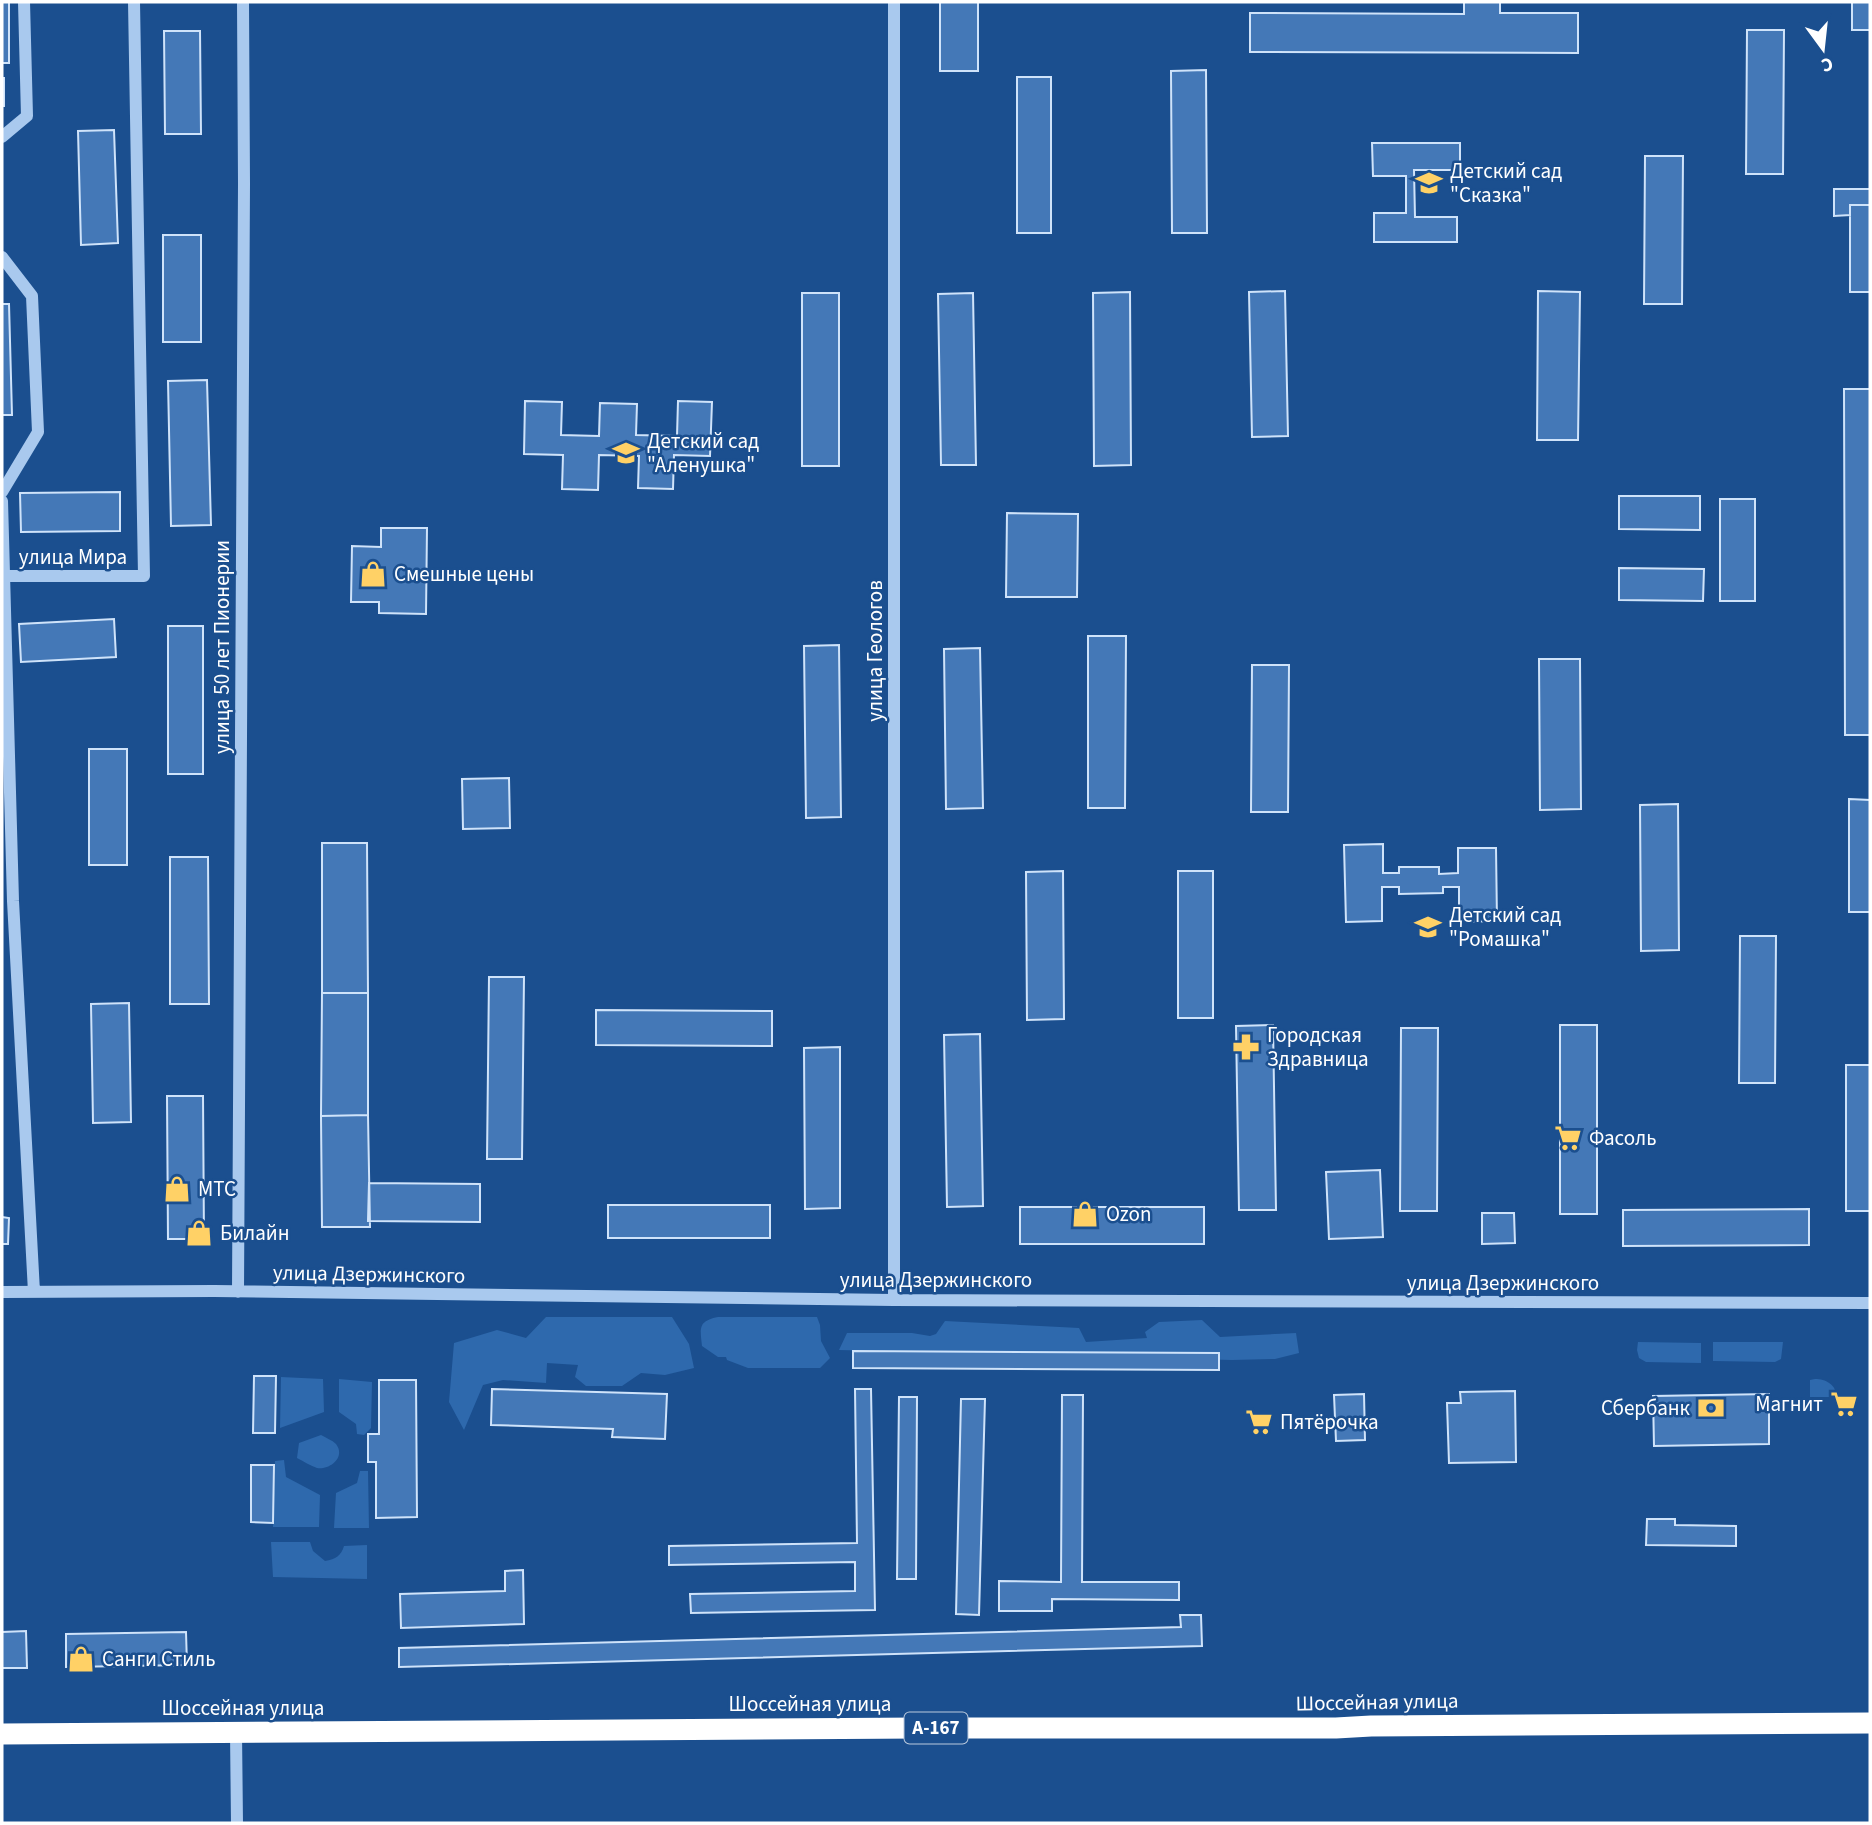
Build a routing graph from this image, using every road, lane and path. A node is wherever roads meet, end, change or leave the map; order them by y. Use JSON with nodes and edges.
{"nodes":[{"id":1,"x":24,"y":2,"type":"edge"},
{"id":2,"x":134,"y":2,"type":"edge"},
{"id":3,"x":243,"y":2,"type":"edge"},
{"id":4,"x":894,"y":2,"type":"edge"},
{"id":5,"x":2,"y":137,"type":"edge"},
{"id":6,"x":2,"y":257,"type":"edge"},
{"id":7,"x":2,"y":492,"type":"edge"},
{"id":8,"x":2,"y":501,"type":"edge"},
{"id":9,"x":2,"y":576,"type":"edge"},
{"id":10,"x":2,"y":1292,"type":"edge"},
{"id":11,"x":34,"y":1292,"type":"junction"},
{"id":12,"x":238,"y":1292,"type":"junction"},
{"id":13,"x":894,"y":1300,"type":"junction"},
{"id":14,"x":1870,"y":1303,"type":"edge"},
{"id":15,"x":1870,"y":1723,"type":"edge"},
{"id":16,"x":236,"y":1732,"type":"junction"},
{"id":17,"x":2,"y":1734,"type":"edge"},
{"id":18,"x":237,"y":1823,"type":"edge"}],
"edges":[{"from":1,"to":5,"type":"street"},
{"from":2,"to":9,"type":"street","name":"улица Мира"},
{"from":3,"to":12,"type":"street","name":"улица 50 лет Пионерии"},
{"from":4,"to":13,"type":"street","name":"улица Геологов"},
{"from":6,"to":7,"type":"street"},
{"from":8,"to":9,"type":"street"},
{"from":9,"to":11,"type":"street"},
{"from":10,"to":11,"type":"street","name":"улица Дзержинского"},
{"from":11,"to":12,"type":"street","name":"улица Дзержинского"},
{"from":12,"to":13,"type":"street","name":"улица Дзержинского"},
{"from":13,"to":14,"type":"street","name":"улица Дзержинского"},
{"from":15,"to":16,"type":"highway","name":"Шоссейная улица","number":"А-167"},
{"from":16,"to":17,"type":"highway","name":"Шоссейная улица","number":"А-167"},
{"from":16,"to":18,"type":"street"}]}
